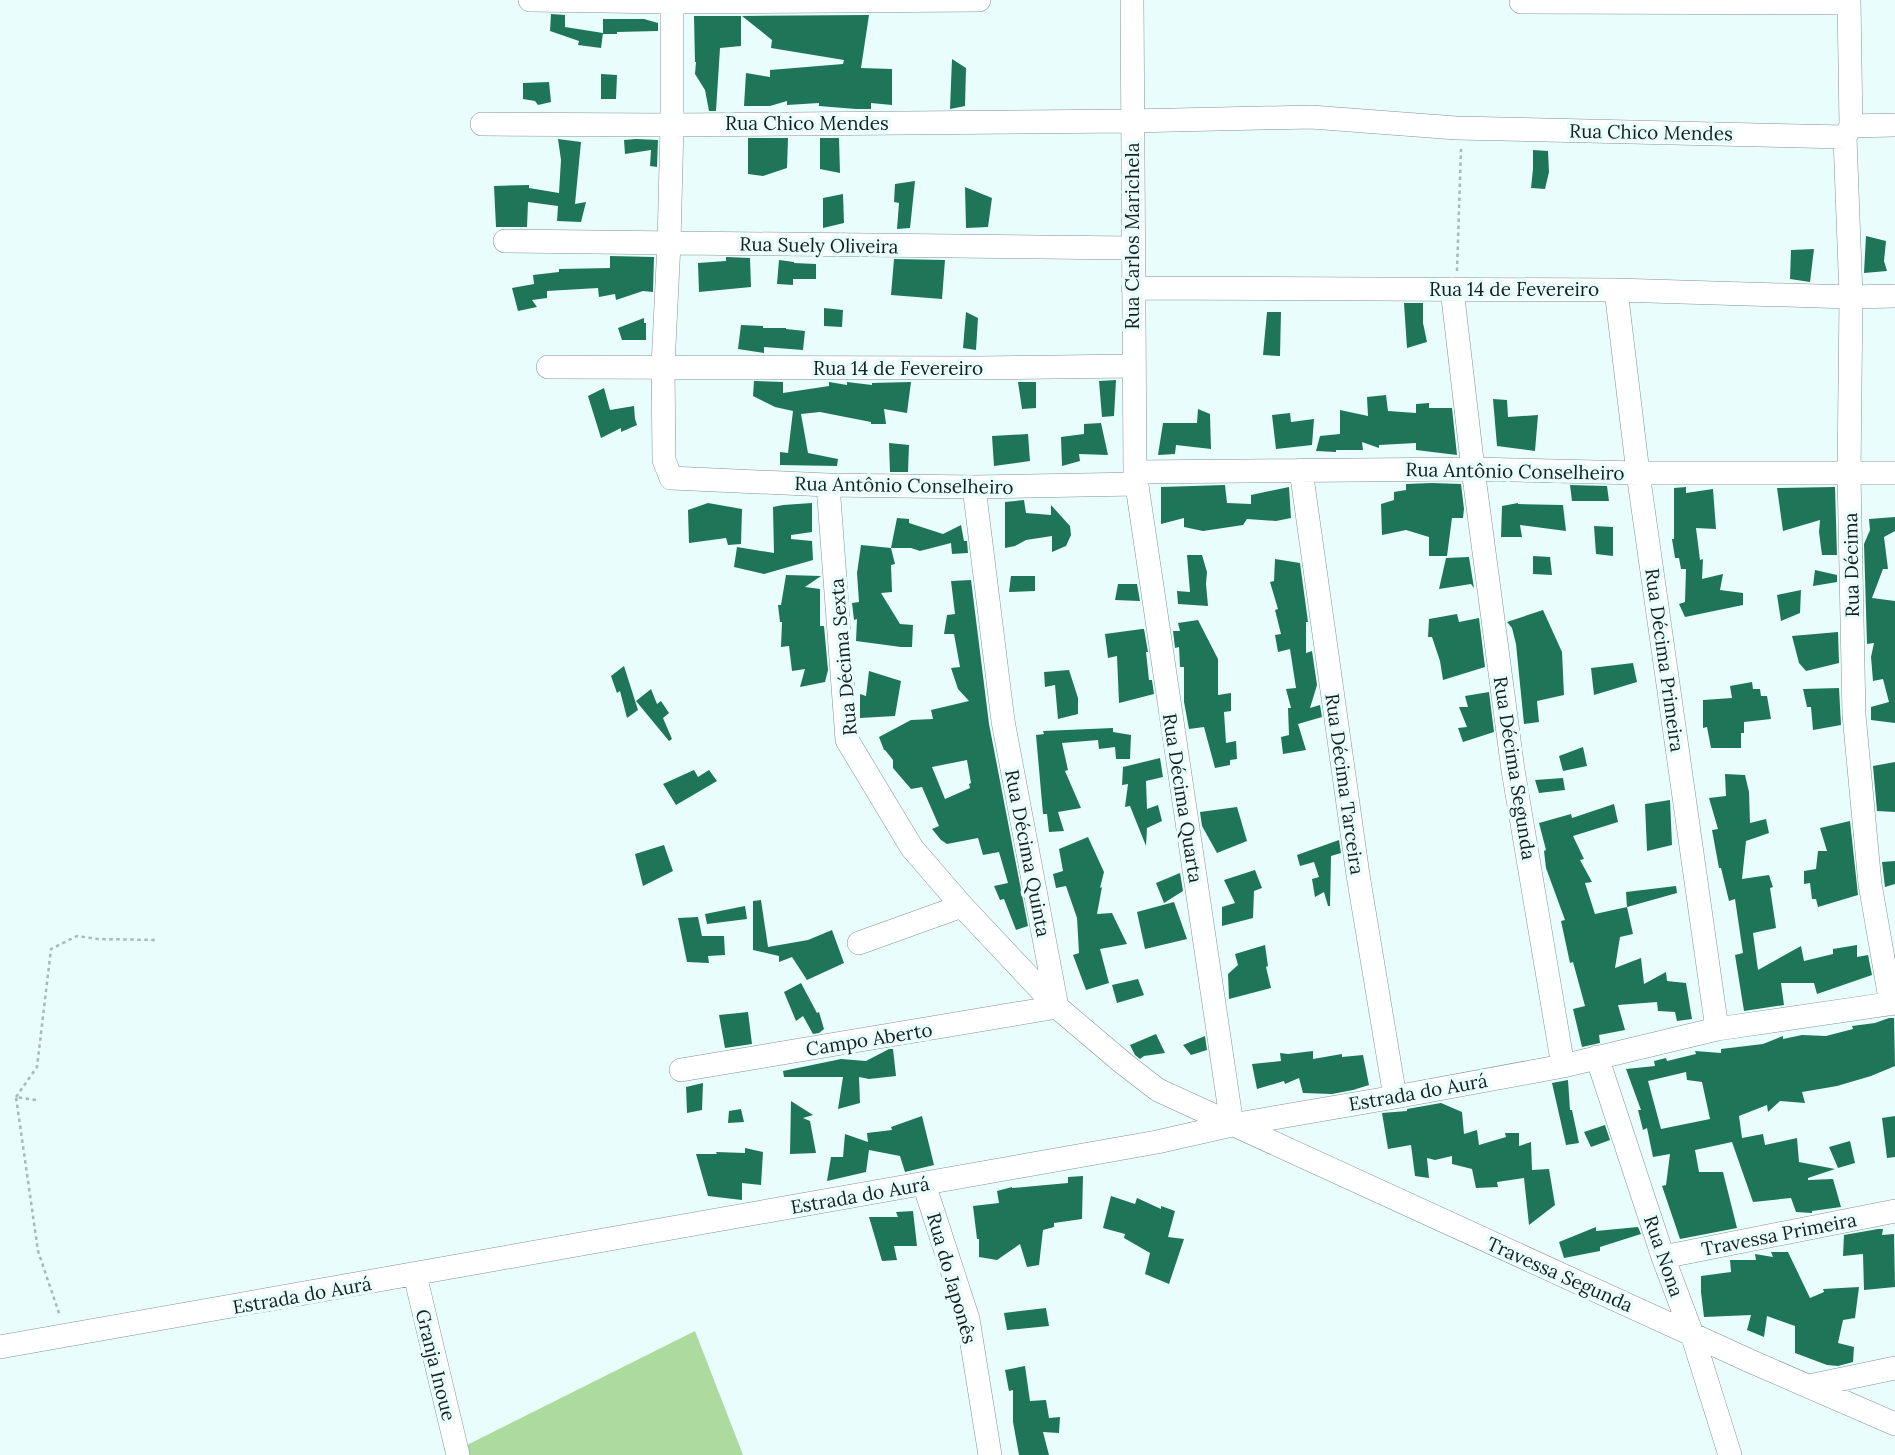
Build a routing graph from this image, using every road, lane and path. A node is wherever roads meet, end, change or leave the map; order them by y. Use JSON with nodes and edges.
{"nodes":[{"id":1,"x":530,"y":0,"type":"edge"},
{"id":2,"x":979,"y":0,"type":"edge"},
{"id":3,"x":1132,"y":0,"type":"edge"},
{"id":4,"x":672,"y":1,"type":"edge"},
{"id":5,"x":1849,"y":1,"type":"edge"},
{"id":6,"x":1521,"y":2,"type":"edge"},
{"id":7,"x":1131,"y":121,"type":"junction"},
{"id":8,"x":482,"y":124,"type":"dead end"},
{"id":9,"x":672,"y":125,"type":"junction"},
{"id":10,"x":1895,"y":125,"type":"edge"},
{"id":11,"x":1459,"y":128,"type":"junction"},
{"id":12,"x":1848,"y":132,"type":"junction"},
{"id":13,"x":505,"y":241,"type":"dead end"},
{"id":14,"x":669,"y":243,"type":"junction"},
{"id":15,"x":1132,"y":248,"type":"junction"},
{"id":16,"x":1133,"y":288,"type":"junction"},
{"id":17,"x":1454,"y":289,"type":"junction"},
{"id":18,"x":1616,"y":290,"type":"junction"},
{"id":19,"x":1895,"y":296,"type":"edge"},
{"id":20,"x":1851,"y":297,"type":"junction"},
{"id":21,"x":663,"y":366,"type":"junction"},
{"id":22,"x":1133,"y":366,"type":"junction"},
{"id":23,"x":548,"y":367,"type":"dead end"},
{"id":24,"x":1473,"y":469,"type":"junction"},
{"id":25,"x":1301,"y":470,"type":"junction"},
{"id":26,"x":1638,"y":473,"type":"junction"},
{"id":27,"x":1895,"y":473,"type":"edge"},
{"id":28,"x":1849,"y":474,"type":"junction"},
{"id":29,"x":1135,"y":478,"type":"junction"},
{"id":30,"x":828,"y":485,"type":"junction"},
{"id":31,"x":975,"y":487,"type":"junction"},
{"id":32,"x":962,"y":905,"type":"junction"},
{"id":33,"x":157,"y":940,"type":"dead end"},
{"id":34,"x":859,"y":943,"type":"dead end"},
{"id":35,"x":1893,"y":1003,"type":"edge"},
{"id":36,"x":1057,"y":1007,"type":"junction"},
{"id":37,"x":1717,"y":1030,"type":"junction"},
{"id":38,"x":1597,"y":1056,"type":"junction"},
{"id":39,"x":1563,"y":1066,"type":"junction"},
{"id":40,"x":681,"y":1070,"type":"dead end"},
{"id":41,"x":16,"y":1097,"type":"junction"},
{"id":42,"x":1395,"y":1097,"type":"junction"},
{"id":43,"x":36,"y":1100,"type":"dead end"},
{"id":44,"x":1232,"y":1125,"type":"junction"},
{"id":45,"x":924,"y":1184,"type":"junction"},
{"id":46,"x":1895,"y":1211,"type":"edge"},
{"id":47,"x":1663,"y":1257,"type":"junction"},
{"id":48,"x":415,"y":1275,"type":"junction"},
{"id":49,"x":1692,"y":1334,"type":"junction"},
{"id":50,"x":66,"y":1336,"type":"junction"},
{"id":51,"x":0,"y":1347,"type":"edge"},
{"id":52,"x":1895,"y":1368,"type":"edge"},
{"id":53,"x":1809,"y":1386,"type":"junction"},
{"id":54,"x":1895,"y":1424,"type":"edge"},
{"id":55,"x":458,"y":1455,"type":"edge"},
{"id":56,"x":990,"y":1455,"type":"edge"},
{"id":57,"x":1730,"y":1455,"type":"edge"}],
"edges":[{"from":1,"to":4,"type":"street"},
{"from":2,"to":4,"type":"street"},
{"from":3,"to":7,"type":"street","name":"Rua Carlos Marichela"},
{"from":4,"to":9,"type":"street"},
{"from":5,"to":6,"type":"street"},
{"from":5,"to":12,"type":"street","name":"Rua Décima"},
{"from":7,"to":9,"type":"street","name":"Rua Chico Mendes"},
{"from":7,"to":11,"type":"street"},
{"from":7,"to":15,"type":"street","name":"Rua Carlos Marichela"},
{"from":8,"to":9,"type":"street","name":"Rua Chico Mendes"},
{"from":9,"to":14,"type":"street"},
{"from":10,"to":12,"type":"street","name":"Rua Chico Mendes"},
{"from":11,"to":12,"type":"street","name":"Rua Chico Mendes"},
{"from":11,"to":17,"type":"path"},
{"from":12,"to":20,"type":"street","name":"Rua Décima"},
{"from":13,"to":14,"type":"street","name":"Rua Suely Oliveira"},
{"from":14,"to":15,"type":"street","name":"Rua Suely Oliveira"},
{"from":14,"to":21,"type":"street"},
{"from":15,"to":16,"type":"street","name":"Rua Carlos Marichela"},
{"from":16,"to":17,"type":"street","name":"Rua 14 de Fevereiro"},
{"from":16,"to":22,"type":"street","name":"Rua Carlos Marichela"},
{"from":17,"to":18,"type":"street","name":"Rua 14 de Fevereiro"},
{"from":17,"to":24,"type":"street","name":"Rua Décima Segunda"},
{"from":18,"to":20,"type":"street","name":"Rua 14 de Fevereiro"},
{"from":18,"to":26,"type":"street","name":"Rua Décima Primeira"},
{"from":19,"to":20,"type":"street","name":"Rua 14 de Fevereiro"},
{"from":20,"to":28,"type":"street","name":"Rua Décima"},
{"from":21,"to":22,"type":"street","name":"Rua 14 de Fevereiro"},
{"from":21,"to":23,"type":"street"},
{"from":21,"to":30,"type":"street","name":"Rua Antônio Conselheiro"},
{"from":22,"to":29,"type":"street","name":"Rua Carlos Marichela"},
{"from":24,"to":25,"type":"street","name":"Rua Antônio Conselheiro"},
{"from":24,"to":26,"type":"street","name":"Rua Antônio Conselheiro"},
{"from":24,"to":39,"type":"street","name":"Rua Décima Segunda"},
{"from":25,"to":29,"type":"street","name":"Rua Antônio Conselheiro"},
{"from":25,"to":42,"type":"street","name":"Rua Décima Tarceira"},
{"from":26,"to":28,"type":"street","name":"Rua Antônio Conselheiro"},
{"from":26,"to":37,"type":"street","name":"Rua Décima Primeira"},
{"from":27,"to":28,"type":"street","name":"Rua Antônio Conselheiro"},
{"from":28,"to":35,"type":"street","name":"Rua Décima"},
{"from":29,"to":31,"type":"street","name":"Rua Antônio Conselheiro"},
{"from":29,"to":44,"type":"street","name":"Rua Décima Quarta"},
{"from":30,"to":31,"type":"street","name":"Rua Antônio Conselheiro"},
{"from":30,"to":32,"type":"street","name":"Rua Décima Sexta"},
{"from":31,"to":36,"type":"street","name":"Rua Décima Quinta"},
{"from":32,"to":34,"type":"street"},
{"from":32,"to":36,"type":"street","name":"Rua Décima Sexta"},
{"from":33,"to":41,"type":"path"},
{"from":35,"to":37,"type":"street","name":"Estrada do Aurá"},
{"from":36,"to":40,"type":"street","name":"Campo Aberto"},
{"from":36,"to":44,"type":"street"},
{"from":37,"to":38,"type":"street","name":"Estrada do Aurá"},
{"from":38,"to":39,"type":"street","name":"Estrada do Aurá"},
{"from":38,"to":47,"type":"street","name":"Rua Nona"},
{"from":39,"to":42,"type":"street","name":"Estrada do Aurá"},
{"from":41,"to":43,"type":"path"},
{"from":41,"to":50,"type":"path"},
{"from":42,"to":44,"type":"street","name":"Estrada do Aurá"},
{"from":44,"to":45,"type":"street","name":"Estrada do Aurá"},
{"from":44,"to":49,"type":"street","name":"Travessa Segunda"},
{"from":45,"to":48,"type":"street","name":"Estrada do Aurá"},
{"from":45,"to":56,"type":"street","name":"Rua do Japonês"},
{"from":46,"to":47,"type":"street","name":"Travessa Primeira"},
{"from":47,"to":49,"type":"street","name":"Rua Nona"},
{"from":48,"to":50,"type":"street","name":"Estrada do Aurá"},
{"from":48,"to":55,"type":"street","name":"Granja Inoue"},
{"from":49,"to":53,"type":"street","name":"Travessa Segunda"},
{"from":49,"to":57,"type":"street","name":"Rua Nona"},
{"from":50,"to":51,"type":"street","name":"Estrada do Aurá"},
{"from":52,"to":53,"type":"street"},
{"from":53,"to":54,"type":"street","name":"Travessa Segunda"}]}
